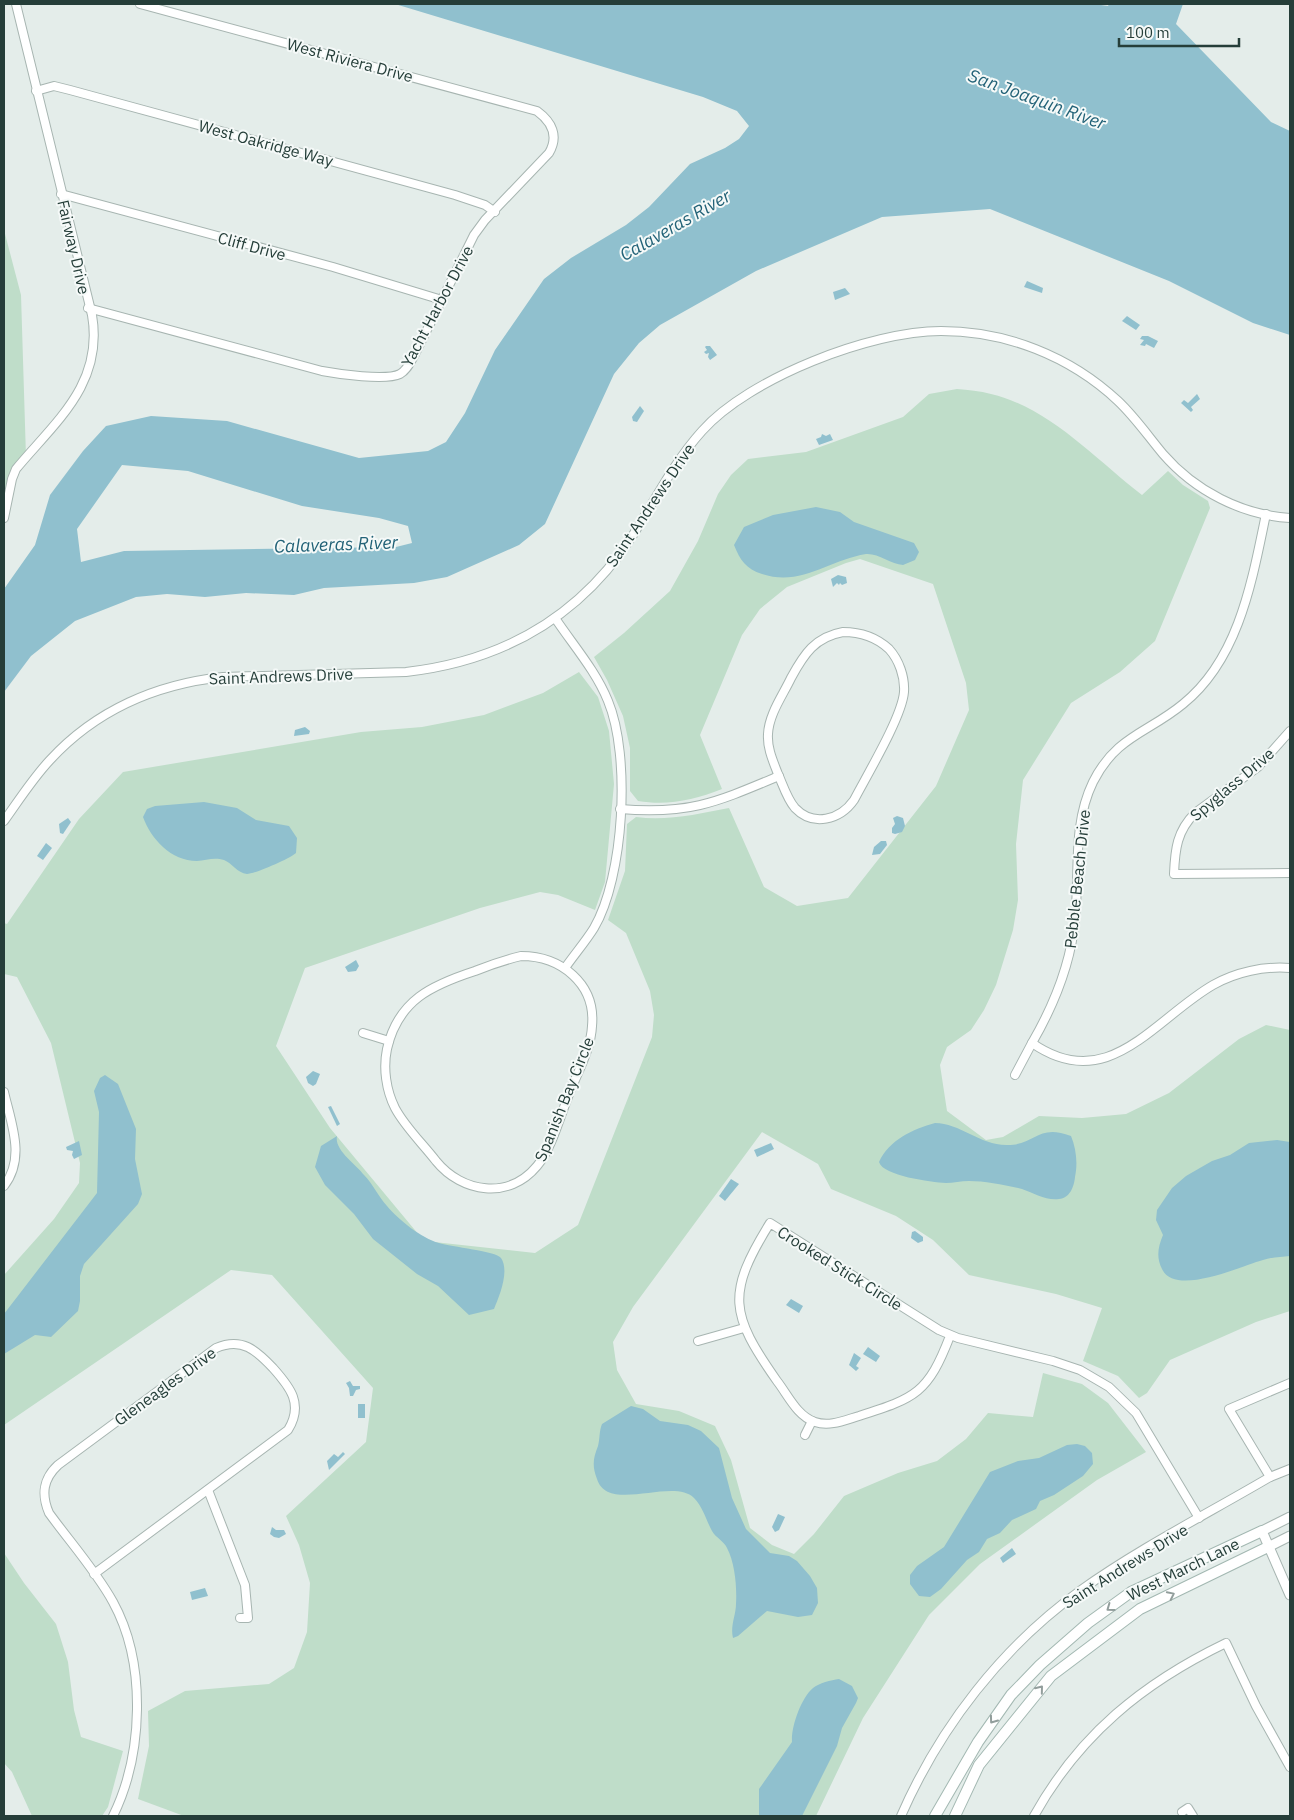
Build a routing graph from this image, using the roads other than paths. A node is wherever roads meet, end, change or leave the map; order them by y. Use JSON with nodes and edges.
{"nodes":[{"id":1,"x":16,"y":4,"type":"edge"},
{"id":2,"x":140,"y":4,"type":"edge"},
{"id":3,"x":36,"y":92,"type":"junction"},
{"id":4,"x":552,"y":128,"type":"joint"},
{"id":5,"x":62,"y":194,"type":"junction"},
{"id":6,"x":495,"y":212,"type":"junction"},
{"id":7,"x":442,"y":300,"type":"junction"},
{"id":8,"x":88,"y":308,"type":"junction"},
{"id":9,"x":1266,"y":514,"type":"junction"},
{"id":10,"x":4,"y":518,"type":"edge"},
{"id":11,"x":1290,"y":518,"type":"edge"},
{"id":12,"x":554,"y":618,"type":"junction"},
{"id":13,"x":1290,"y":731,"type":"edge"},
{"id":14,"x":779,"y":776,"type":"junction"},
{"id":15,"x":620,"y":809,"type":"junction"},
{"id":16,"x":4,"y":821,"type":"edge"},
{"id":17,"x":1290,"y":872,"type":"edge"},
{"id":18,"x":565,"y":968,"type":"junction"},
{"id":19,"x":1290,"y":968,"type":"edge"},
{"id":20,"x":363,"y":1032,"type":"dead end"},
{"id":21,"x":389,"y":1041,"type":"junction"},
{"id":22,"x":1032,"y":1043,"type":"junction"},
{"id":23,"x":1015,"y":1075,"type":"dead end"},
{"id":24,"x":4,"y":1092,"type":"edge"},
{"id":25,"x":4,"y":1186,"type":"edge"},
{"id":26,"x":744,"y":1328,"type":"junction"},
{"id":27,"x":950,"y":1336,"type":"junction"},
{"id":28,"x":698,"y":1341,"type":"dead end"},
{"id":29,"x":1290,"y":1383,"type":"edge"},
{"id":30,"x":812,"y":1421,"type":"junction"},
{"id":31,"x":805,"y":1435,"type":"dead end"},
{"id":32,"x":1290,"y":1468,"type":"edge"},
{"id":33,"x":1270,"y":1478,"type":"junction"},
{"id":34,"x":208,"y":1490,"type":"junction"},
{"id":35,"x":1290,"y":1517,"type":"edge"},
{"id":36,"x":1199,"y":1518,"type":"junction"},
{"id":37,"x":1262,"y":1531,"type":"junction"},
{"id":38,"x":1290,"y":1536,"type":"edge"},
{"id":39,"x":1270,"y":1546,"type":"junction"},
{"id":40,"x":94,"y":1574,"type":"junction"},
{"id":41,"x":1290,"y":1595,"type":"edge"},
{"id":42,"x":240,"y":1618,"type":"dead end"},
{"id":43,"x":1287,"y":1755,"type":"edge"},
{"id":44,"x":1290,"y":1767,"type":"edge"},
{"id":45,"x":1182,"y":1812,"type":"dead end"},
{"id":46,"x":113,"y":1816,"type":"edge"},
{"id":47,"x":901,"y":1816,"type":"edge"},
{"id":48,"x":935,"y":1816,"type":"edge"},
{"id":49,"x":955,"y":1816,"type":"edge"},
{"id":50,"x":1034,"y":1816,"type":"edge"},
{"id":51,"x":1193,"y":1816,"type":"edge"}],
"edges":[{"from":1,"to":3,"type":"street","name":"Fairway Drive"},
{"from":2,"to":4,"type":"street","name":"West Riviera Drive"},
{"from":3,"to":5,"type":"street","name":"Fairway Drive"},
{"from":3,"to":6,"type":"street","name":"West Oakridge Way"},
{"from":4,"to":6,"type":"street","name":"Yacht Harbor Drive"},
{"from":5,"to":7,"type":"street","name":"Cliff Drive"},
{"from":5,"to":8,"type":"street","name":"Fairway Drive"},
{"from":6,"to":7,"type":"street","name":"Yacht Harbor Drive"},
{"from":7,"to":8,"type":"street","name":"Yacht Harbor Drive"},
{"from":8,"to":10,"type":"street","name":"Fairway Drive"},
{"from":9,"to":11,"type":"street","name":"Saint Andrews Drive"},
{"from":9,"to":12,"type":"street","name":"Saint Andrews Drive"},
{"from":9,"to":22,"type":"street","name":"Pebble Beach Drive"},
{"from":12,"to":15,"type":"street"},
{"from":12,"to":16,"type":"street","name":"Saint Andrews Drive"},
{"from":13,"to":17,"type":"street","name":"Spyglass Drive"},
{"from":14,"to":14,"type":"street"},
{"from":14,"to":15,"type":"street"},
{"from":15,"to":18,"type":"street"},
{"from":18,"to":21,"type":"street","name":"Spanish Bay Circle"},
{"from":18,"to":21,"type":"street","name":"Spanish Bay Circle"},
{"from":19,"to":22,"type":"street"},
{"from":20,"to":21,"type":"street"},
{"from":22,"to":23,"type":"street","name":"Pebble Beach Drive"},
{"from":24,"to":25,"type":"street"},
{"from":26,"to":27,"type":"street","name":"Crooked Stick Circle"},
{"from":26,"to":28,"type":"street"},
{"from":26,"to":30,"type":"street","name":"Crooked Stick Circle"},
{"from":27,"to":30,"type":"street"},
{"from":27,"to":36,"type":"street","name":"Crooked Stick Circle"},
{"from":29,"to":33,"type":"street"},
{"from":30,"to":31,"type":"street"},
{"from":32,"to":33,"type":"street","name":"Saint Andrews Drive"},
{"from":33,"to":36,"type":"street","name":"Saint Andrews Drive"},
{"from":34,"to":40,"type":"street","name":"Gleneagles Drive"},
{"from":34,"to":40,"type":"street","name":"Gleneagles Drive"},
{"from":34,"to":42,"type":"street"},
{"from":35,"to":37,"type":"street","name":"West March Lane"},
{"from":36,"to":47,"type":"street","name":"Saint Andrews Drive"},
{"from":37,"to":39,"type":"street"},
{"from":37,"to":48,"type":"main road","name":"West March Lane","one_way":true},
{"from":38,"to":39,"type":"street","name":"West March Lane"},
{"from":39,"to":41,"type":"street"},
{"from":49,"to":39,"type":"main road","name":"West March Lane","one_way":true},
{"from":40,"to":46,"type":"street","name":"Gleneagles Drive"},
{"from":43,"to":44,"type":"street"},
{"from":43,"to":50,"type":"street"},
{"from":45,"to":51,"type":"street"}]}
